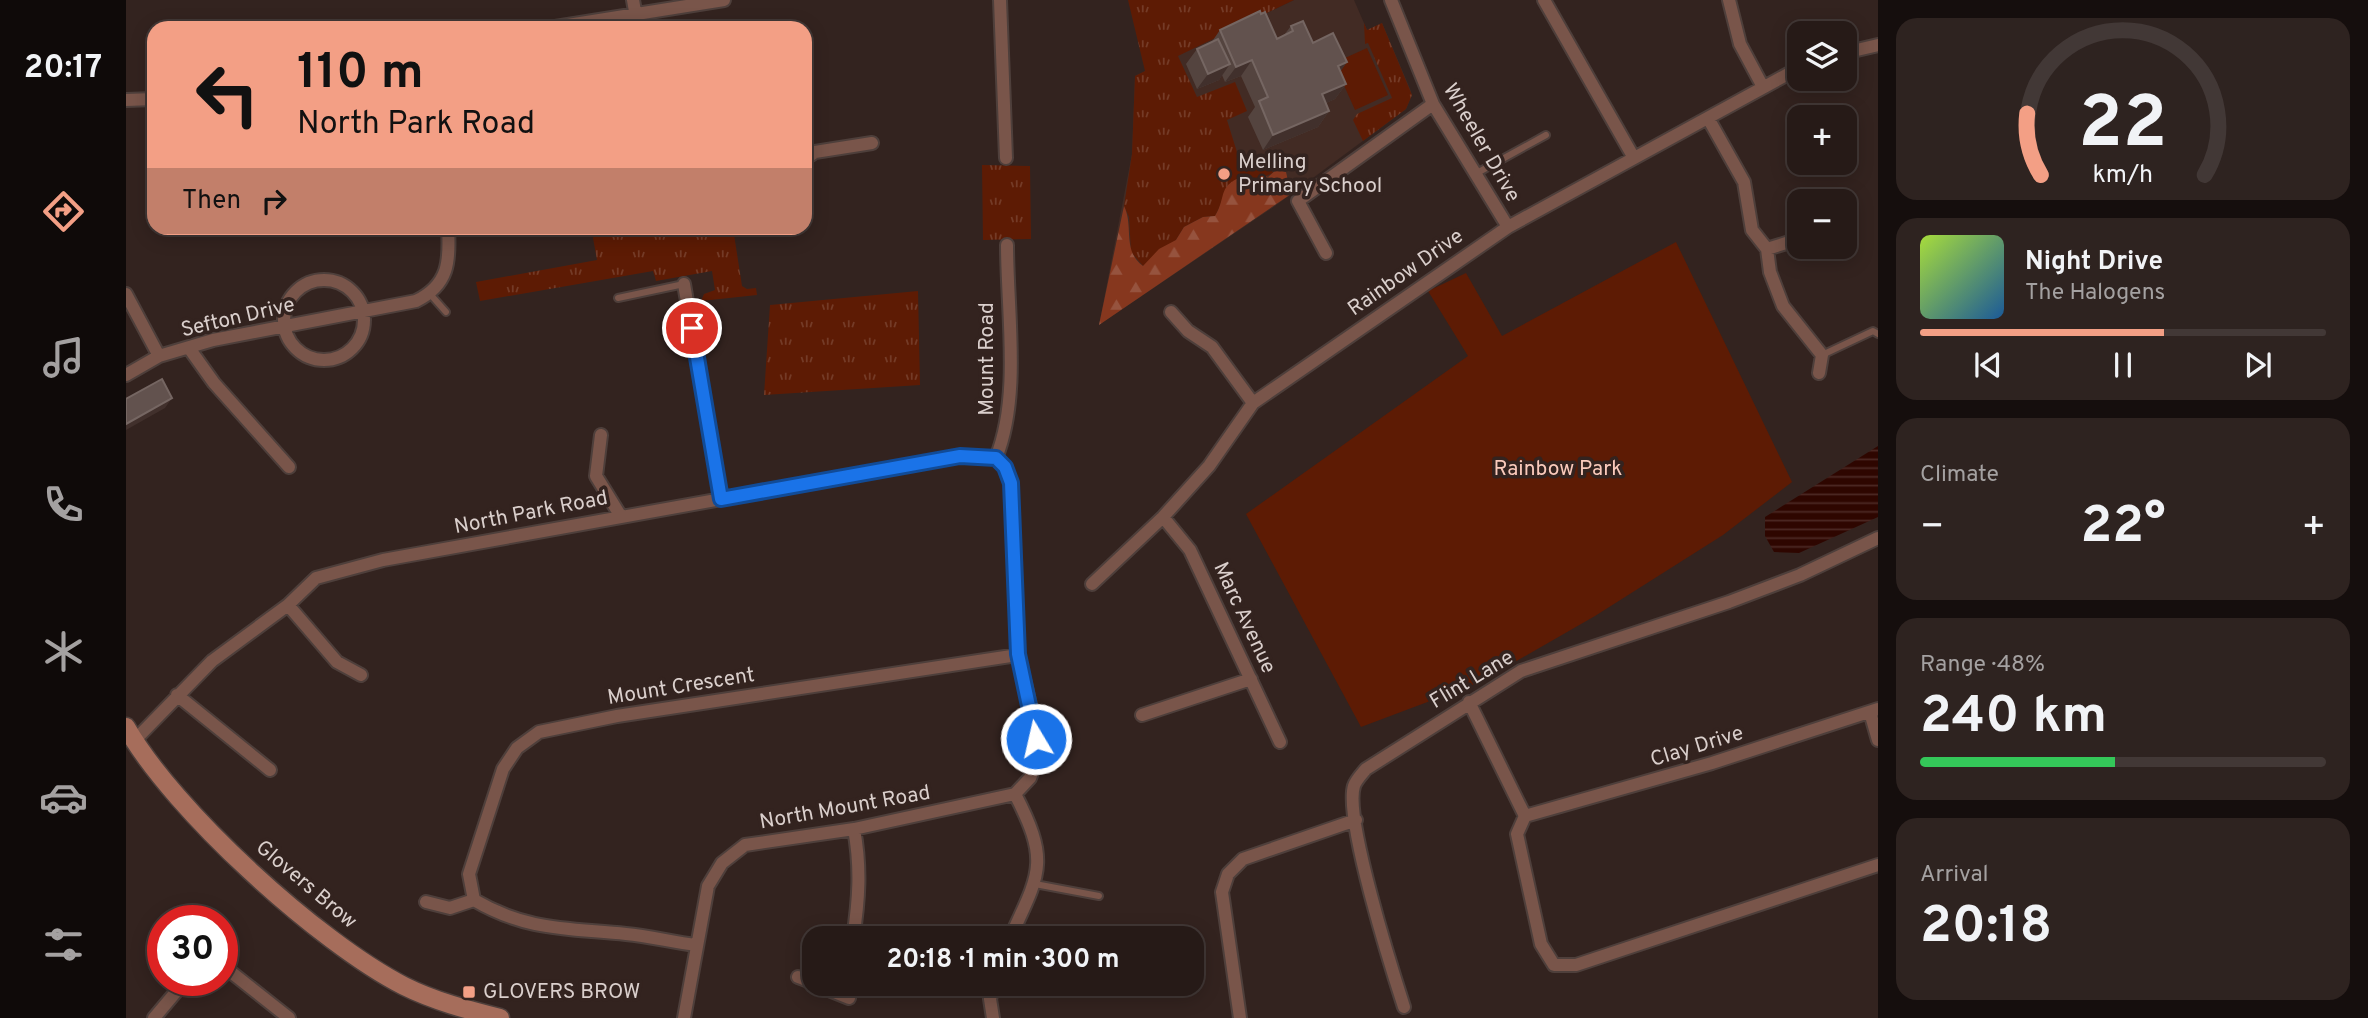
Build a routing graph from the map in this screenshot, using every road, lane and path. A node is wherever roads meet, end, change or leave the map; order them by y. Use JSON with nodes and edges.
{"nodes":[{"id":1,"x":633,"y":0,"type":"edge"},
{"id":2,"x":724,"y":0,"type":"edge"},
{"id":3,"x":1000,"y":0,"type":"edge"},
{"id":4,"x":1391,"y":0,"type":"edge"},
{"id":5,"x":1544,"y":0,"type":"edge"},
{"id":6,"x":1729,"y":0,"type":"edge"},
{"id":7,"x":636,"y":14,"type":"junction"},
{"id":8,"x":592,"y":21,"type":"edge"},
{"id":9,"x":637,"y":21,"type":"edge"},
{"id":10,"x":1878,"y":45,"type":"edge"},
{"id":11,"x":1857,"y":50,"type":"edge"},
{"id":12,"x":1787,"y":74,"type":"edge"},
{"id":13,"x":1763,"y":87,"type":"junction"},
{"id":14,"x":147,"y":99,"type":"edge"},
{"id":15,"x":126,"y":100,"type":"edge"},
{"id":16,"x":1433,"y":104,"type":"junction"},
{"id":17,"x":1708,"y":118,"type":"junction"},
{"id":18,"x":1546,"y":135,"type":"dead end"},
{"id":19,"x":872,"y":143,"type":"dead end"},
{"id":20,"x":812,"y":154,"type":"edge"},
{"id":21,"x":1006,"y":158,"type":"dead end"},
{"id":22,"x":1634,"y":158,"type":"junction"},
{"id":23,"x":1476,"y":173,"type":"junction"},
{"id":24,"x":1508,"y":227,"type":"junction"},
{"id":25,"x":448,"y":235,"type":"edge"},
{"id":26,"x":1787,"y":243,"type":"edge"},
{"id":27,"x":1007,"y":245,"type":"dead end"},
{"id":28,"x":1767,"y":249,"type":"junction"},
{"id":29,"x":1326,"y":253,"type":"dead end"},
{"id":30,"x":684,"y":284,"type":"joint"},
{"id":31,"x":126,"y":294,"type":"edge"},
{"id":32,"x":430,"y":294,"type":"junction"},
{"id":33,"x":618,"y":298,"type":"dead end"},
{"id":34,"x":363,"y":311,"type":"junction"},
{"id":35,"x":446,"y":312,"type":"dead end"},
{"id":36,"x":1171,"y":312,"type":"dead end"},
{"id":37,"x":284,"y":327,"type":"junction"},
{"id":38,"x":1878,"y":334,"type":"edge"},
{"id":39,"x":189,"y":348,"type":"junction"},
{"id":40,"x":1822,"y":355,"type":"junction"},
{"id":41,"x":159,"y":356,"type":"junction"},
{"id":42,"x":1819,"y":373,"type":"dead end"},
{"id":43,"x":126,"y":375,"type":"edge"},
{"id":44,"x":1253,"y":403,"type":"junction"},
{"id":45,"x":601,"y":435,"type":"dead end"},
{"id":46,"x":996,"y":458,"type":"junction"},
{"id":47,"x":289,"y":467,"type":"dead end"},
{"id":48,"x":721,"y":499,"type":"junction"},
{"id":49,"x":620,"y":515,"type":"junction"},
{"id":50,"x":1163,"y":517,"type":"junction"},
{"id":51,"x":1878,"y":538,"type":"edge"},
{"id":52,"x":1092,"y":584,"type":"dead end"},
{"id":53,"x":288,"y":605,"type":"junction"},
{"id":54,"x":1018,"y":654,"type":"junction"},
{"id":55,"x":361,"y":675,"type":"dead end"},
{"id":56,"x":1251,"y":678,"type":"junction"},
{"id":57,"x":177,"y":695,"type":"junction"},
{"id":58,"x":1469,"y":702,"type":"junction"},
{"id":59,"x":1874,"y":710,"type":"edge"},
{"id":60,"x":1142,"y":715,"type":"dead end"},
{"id":61,"x":130,"y":734,"type":"edge"},
{"id":62,"x":1878,"y":740,"type":"edge"},
{"id":63,"x":1279,"y":742,"type":"dead end"},
{"id":64,"x":270,"y":770,"type":"dead end"},
{"id":65,"x":1015,"y":794,"type":"junction"},
{"id":66,"x":1525,"y":816,"type":"junction"},
{"id":67,"x":1356,"y":820,"type":"junction"},
{"id":68,"x":854,"y":829,"type":"junction"},
{"id":69,"x":1878,"y":865,"type":"edge"},
{"id":70,"x":1035,"y":884,"type":"junction"},
{"id":71,"x":1099,"y":896,"type":"dead end"},
{"id":72,"x":474,"y":900,"type":"junction"},
{"id":73,"x":426,"y":902,"type":"dead end"},
{"id":74,"x":855,"y":926,"type":"edge"},
{"id":75,"x":1016,"y":926,"type":"edge"},
{"id":76,"x":696,"y":945,"type":"junction"},
{"id":77,"x":798,"y":977,"type":"dead end"},
{"id":78,"x":238,"y":978,"type":"edge"},
{"id":79,"x":802,"y":978,"type":"edge"},
{"id":80,"x":173,"y":996,"type":"edge"},
{"id":81,"x":846,"y":996,"type":"edge"},
{"id":82,"x":991,"y":996,"type":"edge"},
{"id":83,"x":849,"y":998,"type":"dead end"},
{"id":84,"x":1404,"y":1007,"type":"dead end"},
{"id":85,"x":154,"y":1018,"type":"edge"},
{"id":86,"x":289,"y":1018,"type":"edge"},
{"id":87,"x":500,"y":1018,"type":"edge"},
{"id":88,"x":684,"y":1018,"type":"edge"},
{"id":89,"x":993,"y":1018,"type":"edge"},
{"id":90,"x":1240,"y":1018,"type":"edge"}],
"edges":[{"from":1,"to":7,"type":"street"},
{"from":2,"to":7,"type":"street"},
{"from":3,"to":21,"type":"street"},
{"from":4,"to":16,"type":"street","name":"Wheeler Drive"},
{"from":5,"to":22,"type":"street"},
{"from":6,"to":13,"type":"street"},
{"from":7,"to":8,"type":"street"},
{"from":7,"to":9,"type":"street"},
{"from":10,"to":11,"type":"street"},
{"from":12,"to":13,"type":"street","name":"Rainbow Drive"},
{"from":13,"to":17,"type":"street","name":"Rainbow Drive"},
{"from":14,"to":15,"type":"street"},
{"from":16,"to":23,"type":"street","name":"Wheeler Drive"},
{"from":16,"to":29,"type":"street"},
{"from":17,"to":22,"type":"street","name":"Rainbow Drive"},
{"from":17,"to":28,"type":"street"},
{"from":18,"to":23,"type":"lane"},
{"from":19,"to":20,"type":"street"},
{"from":22,"to":24,"type":"street","name":"Rainbow Drive"},
{"from":23,"to":24,"type":"street","name":"Wheeler Drive"},
{"from":24,"to":44,"type":"street","name":"Rainbow Drive"},
{"from":25,"to":32,"type":"street"},
{"from":26,"to":28,"type":"street"},
{"from":27,"to":46,"type":"street","name":"Mount Road"},
{"from":28,"to":40,"type":"street"},
{"from":30,"to":33,"type":"lane"},
{"from":30,"to":48,"type":"street"},
{"from":31,"to":41,"type":"street"},
{"from":32,"to":34,"type":"street","name":"Sefton Drive"},
{"from":32,"to":35,"type":"lane"},
{"from":34,"to":37,"type":"street","name":"Sefton Drive"},
{"from":34,"to":37,"type":"street"},
{"from":34,"to":37,"type":"street"},
{"from":36,"to":44,"type":"street"},
{"from":37,"to":39,"type":"street","name":"Sefton Drive"},
{"from":38,"to":40,"type":"lane"},
{"from":39,"to":41,"type":"street","name":"Sefton Drive"},
{"from":39,"to":47,"type":"street"},
{"from":40,"to":42,"type":"street"},
{"from":41,"to":43,"type":"street","name":"Sefton Drive"},
{"from":44,"to":50,"type":"street","name":"Rainbow Drive"},
{"from":45,"to":49,"type":"street"},
{"from":46,"to":48,"type":"street","name":"North Park Road"},
{"from":46,"to":54,"type":"street"},
{"from":48,"to":49,"type":"street","name":"North Park Road"},
{"from":49,"to":53,"type":"street","name":"North Park Road"},
{"from":50,"to":52,"type":"street","name":"Rainbow Drive"},
{"from":50,"to":56,"type":"street","name":"Marc Avenue"},
{"from":51,"to":58,"type":"street","name":"Flint Lane"},
{"from":53,"to":55,"type":"street"},
{"from":53,"to":57,"type":"street","name":"North Park Road"},
{"from":54,"to":65,"type":"street"},
{"from":54,"to":72,"type":"street","name":"Mount Crescent"},
{"from":56,"to":60,"type":"street"},
{"from":56,"to":63,"type":"street","name":"Marc Avenue"},
{"from":57,"to":61,"type":"street","name":"North Park Road"},
{"from":57,"to":64,"type":"street"},
{"from":58,"to":66,"type":"street"},
{"from":58,"to":67,"type":"street","name":"Flint Lane"},
{"from":59,"to":62,"type":"street"},
{"from":59,"to":66,"type":"street","name":"Clay Drive"},
{"from":61,"to":87,"type":"main road","name":"Glovers Brow"},
{"from":65,"to":68,"type":"street","name":"North Mount Road"},
{"from":65,"to":70,"type":"street"},
{"from":66,"to":69,"type":"street"},
{"from":67,"to":84,"type":"street","name":"Flint Lane"},
{"from":67,"to":90,"type":"street"},
{"from":68,"to":74,"type":"street"},
{"from":68,"to":76,"type":"street","name":"North Mount Road"},
{"from":70,"to":71,"type":"lane"},
{"from":70,"to":75,"type":"street"},
{"from":72,"to":73,"type":"street"},
{"from":72,"to":76,"type":"street"},
{"from":76,"to":88,"type":"street","name":"North Mount Road"},
{"from":77,"to":79,"type":"street"},
{"from":78,"to":86,"type":"street"},
{"from":80,"to":85,"type":"street"},
{"from":81,"to":83,"type":"street"},
{"from":82,"to":89,"type":"street"}]}
